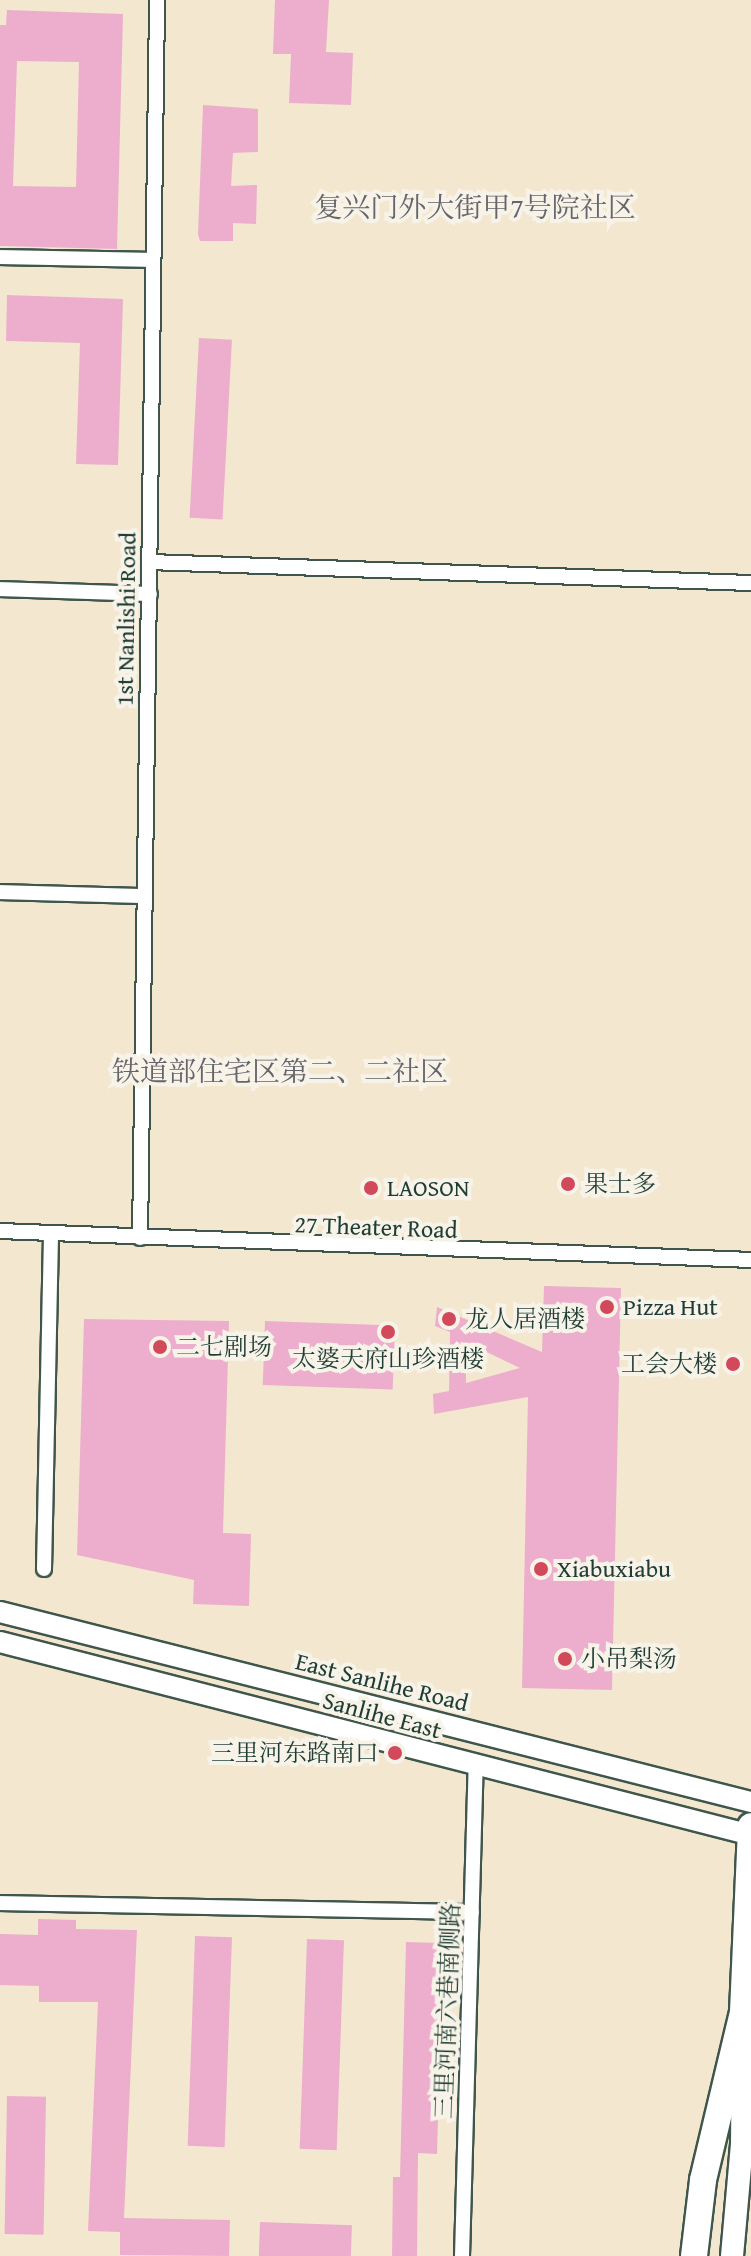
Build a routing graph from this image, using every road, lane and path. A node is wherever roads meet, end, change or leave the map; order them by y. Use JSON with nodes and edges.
{"nodes":[{"id":1,"x":157,"y":0,"type":"edge"},
{"id":2,"x":0,"y":257,"type":"edge"},
{"id":3,"x":150,"y":260,"type":"junction"},
{"id":4,"x":149,"y":562,"type":"junction"},
{"id":5,"x":751,"y":583,"type":"edge"},
{"id":6,"x":0,"y":589,"type":"edge"},
{"id":7,"x":150,"y":594,"type":"junction"},
{"id":8,"x":0,"y":892,"type":"edge"},
{"id":9,"x":142,"y":896,"type":"junction"},
{"id":10,"x":0,"y":1231,"type":"edge"},
{"id":11,"x":51,"y":1235,"type":"junction"},
{"id":12,"x":140,"y":1238,"type":"junction"},
{"id":13,"x":751,"y":1260,"type":"edge"},
{"id":14,"x":44,"y":1569,"type":"dead end"},
{"id":15,"x":0,"y":1612,"type":"edge"},
{"id":16,"x":0,"y":1642,"type":"edge"},
{"id":17,"x":476,"y":1767,"type":"junction"},
{"id":18,"x":751,"y":1802,"type":"edge"},
{"id":19,"x":751,"y":1826,"type":"edge"},
{"id":20,"x":751,"y":1835,"type":"edge"},
{"id":21,"x":0,"y":1903,"type":"edge"},
{"id":22,"x":472,"y":1912,"type":"junction"},
{"id":23,"x":743,"y":2012,"type":"junction"},
{"id":24,"x":751,"y":2112,"type":"edge"},
{"id":25,"x":742,"y":2143,"type":"junction"},
{"id":26,"x":462,"y":2256,"type":"edge"},
{"id":27,"x":694,"y":2256,"type":"edge"},
{"id":28,"x":732,"y":2256,"type":"edge"}],
"edges":[{"from":1,"to":3,"type":"street","name":"1st Nanlishi Road"},
{"from":2,"to":3,"type":"street"},
{"from":3,"to":4,"type":"street","name":"1st Nanlishi Road"},
{"from":4,"to":5,"type":"street"},
{"from":4,"to":7,"type":"street","name":"1st Nanlishi Road"},
{"from":6,"to":7,"type":"street"},
{"from":7,"to":9,"type":"street","name":"1st Nanlishi Road"},
{"from":8,"to":9,"type":"street"},
{"from":9,"to":12,"type":"street","name":"1st Nanlishi Road"},
{"from":10,"to":11,"type":"street","name":"27 Theater Road"},
{"from":11,"to":12,"type":"street","name":"27 Theater Road"},
{"from":11,"to":14,"type":"street"},
{"from":12,"to":13,"type":"street","name":"27 Theater Road"},
{"from":15,"to":18,"type":"main road","name":"East Sanlihe Road"},
{"from":16,"to":17,"type":"main road","name":"Sanlihe East"},
{"from":17,"to":20,"type":"main road","name":"Sanlihe East"},
{"from":17,"to":22,"type":"street","name":"三里河南六巷南侧路"},
{"from":19,"to":20,"type":"highway"},
{"from":20,"to":23,"type":"highway"},
{"from":21,"to":22,"type":"street"},
{"from":22,"to":26,"type":"street","name":"三里河南六巷南侧路"},
{"from":23,"to":25,"type":"main road"},
{"from":23,"to":27,"type":"highway"},
{"from":24,"to":25,"type":"main road"},
{"from":25,"to":28,"type":"main road"}]}
